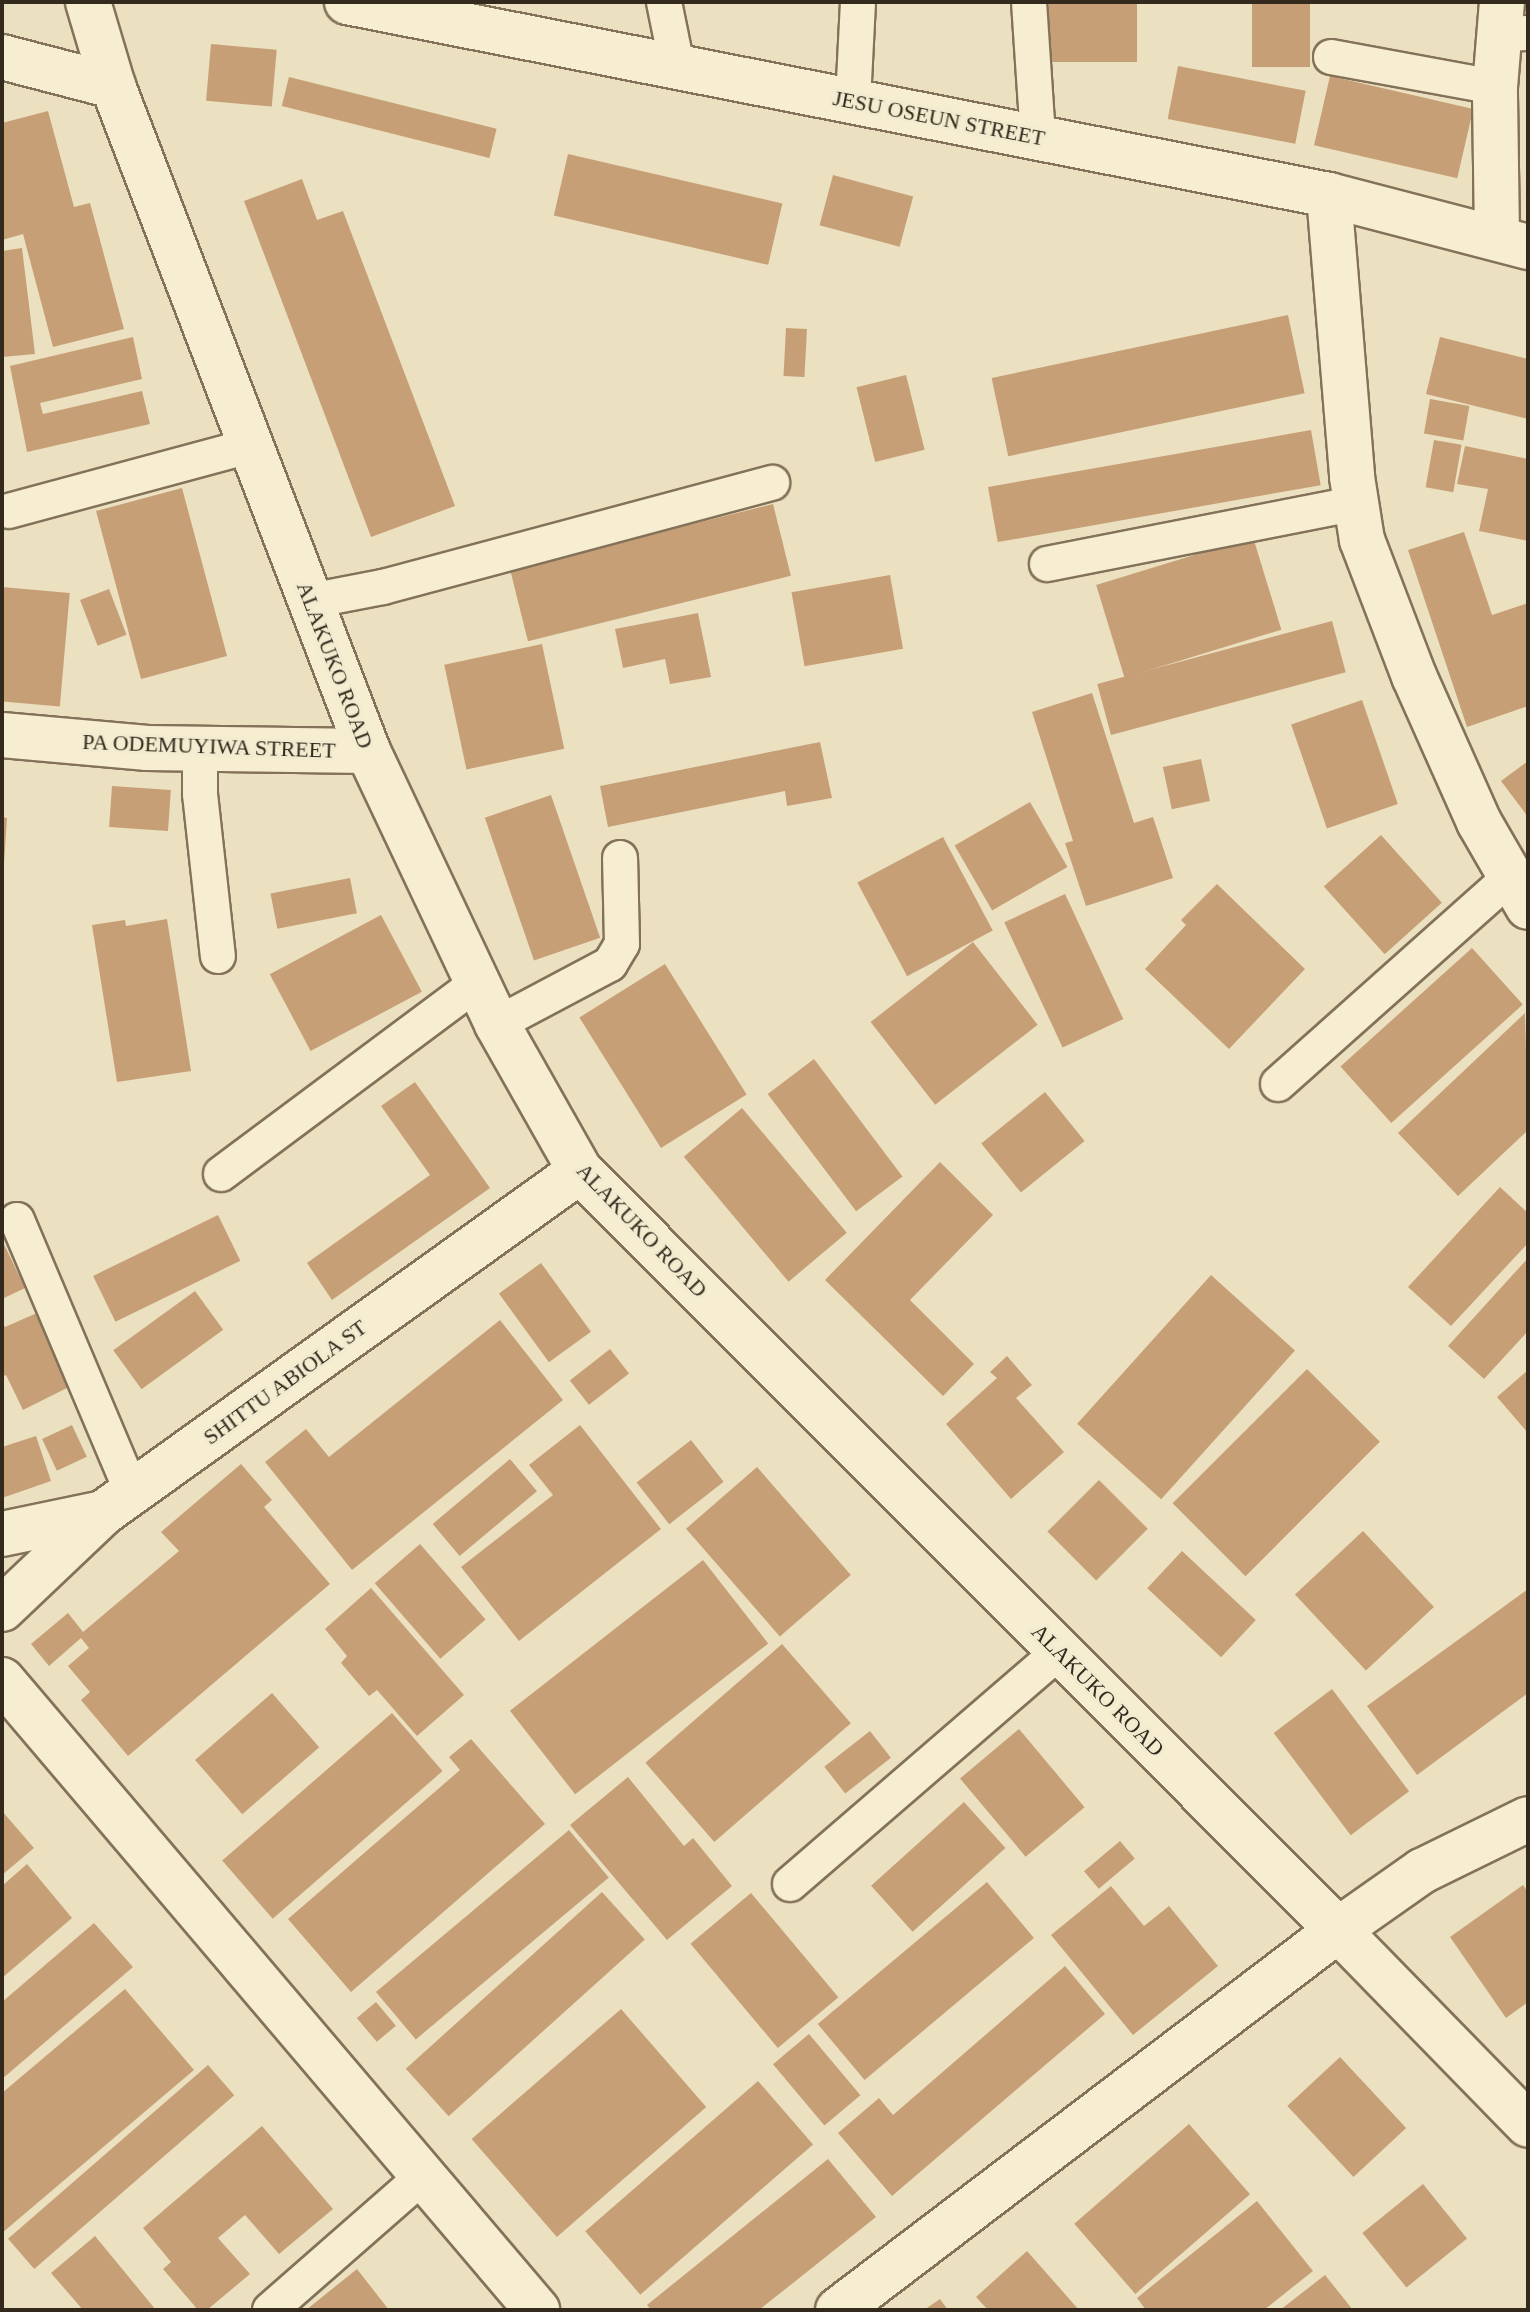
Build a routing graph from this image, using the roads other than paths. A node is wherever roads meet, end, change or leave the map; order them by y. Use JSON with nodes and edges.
{"nodes":[{"id":1,"x":88,"y":2,"type":"edge"},
{"id":2,"x":347,"y":2,"type":"edge"},
{"id":3,"x":664,"y":2,"type":"edge"},
{"id":4,"x":858,"y":2,"type":"edge"},
{"id":5,"x":1029,"y":2,"type":"edge"},
{"id":6,"x":1509,"y":23,"type":"edge"},
{"id":7,"x":2,"y":57,"type":"edge"},
{"id":8,"x":1331,"y":57,"type":"dead end"},
{"id":9,"x":677,"y":66,"type":"junction"},
{"id":10,"x":113,"y":86,"type":"junction"},
{"id":11,"x":1495,"y":87,"type":"junction"},
{"id":12,"x":853,"y":101,"type":"junction"},
{"id":13,"x":1038,"y":138,"type":"junction"},
{"id":14,"x":1329,"y":195,"type":"junction"},
{"id":15,"x":1512,"y":242,"type":"edge"},
{"id":16,"x":250,"y":446,"type":"junction"},
{"id":17,"x":772,"y":483,"type":"dead end"},
{"id":18,"x":1357,"y":503,"type":"junction"},
{"id":19,"x":9,"y":511,"type":"dead end"},
{"id":20,"x":1047,"y":564,"type":"dead end"},
{"id":21,"x":310,"y":601,"type":"junction"},
{"id":22,"x":2,"y":735,"type":"edge"},
{"id":23,"x":200,"y":749,"type":"junction"},
{"id":24,"x":368,"y":751,"type":"junction"},
{"id":25,"x":620,"y":858,"type":"dead end"},
{"id":26,"x":1519,"y":892,"type":"edge"},
{"id":27,"x":218,"y":956,"type":"dead end"},
{"id":28,"x":477,"y":983,"type":"junction"},
{"id":29,"x":497,"y":1024,"type":"junction"},
{"id":30,"x":1278,"y":1084,"type":"dead end"},
{"id":31,"x":580,"y":1171,"type":"junction"},
{"id":32,"x":221,"y":1174,"type":"dead end"},
{"id":33,"x":17,"y":1220,"type":"dead end"},
{"id":34,"x":117,"y":1503,"type":"junction"},
{"id":35,"x":2,"y":1534,"type":"edge"},
{"id":36,"x":2,"y":1609,"type":"edge"},
{"id":37,"x":1060,"y":1651,"type":"junction"},
{"id":38,"x":2,"y":1680,"type":"edge"},
{"id":39,"x":1528,"y":1819,"type":"edge"},
{"id":40,"x":790,"y":1884,"type":"dead end"},
{"id":41,"x":1338,"y":1930,"type":"junction"},
{"id":42,"x":1528,"y":2125,"type":"edge"},
{"id":43,"x":423,"y":2176,"type":"junction"},
{"id":44,"x":270,"y":2310,"type":"edge"},
{"id":45,"x":537,"y":2310,"type":"edge"},
{"id":46,"x":838,"y":2310,"type":"edge"}],
"edges":[{"from":1,"to":10,"type":"street","name":"ALAKUKO ROAD"},
{"from":2,"to":9,"type":"street","name":"JESU OSEUN STREET"},
{"from":3,"to":9,"type":"lane"},
{"from":4,"to":12,"type":"lane"},
{"from":5,"to":13,"type":"lane"},
{"from":6,"to":11,"type":"street"},
{"from":7,"to":10,"type":"street"},
{"from":8,"to":11,"type":"lane"},
{"from":9,"to":12,"type":"street","name":"JESU OSEUN STREET"},
{"from":10,"to":16,"type":"street","name":"ALAKUKO ROAD"},
{"from":11,"to":15,"type":"street"},
{"from":12,"to":13,"type":"street","name":"JESU OSEUN STREET"},
{"from":13,"to":14,"type":"street","name":"JESU OSEUN STREET"},
{"from":14,"to":15,"type":"street","name":"JESU OSEUN STREET"},
{"from":14,"to":18,"type":"street"},
{"from":16,"to":19,"type":"lane"},
{"from":16,"to":21,"type":"street","name":"ALAKUKO ROAD"},
{"from":17,"to":21,"type":"lane"},
{"from":18,"to":20,"type":"lane"},
{"from":18,"to":26,"type":"street"},
{"from":21,"to":24,"type":"street","name":"ALAKUKO ROAD"},
{"from":22,"to":23,"type":"street","name":"PA ODEMUYIWA STREET"},
{"from":23,"to":24,"type":"street","name":"PA ODEMUYIWA STREET"},
{"from":23,"to":27,"type":"lane"},
{"from":24,"to":28,"type":"street","name":"ALAKUKO ROAD"},
{"from":25,"to":29,"type":"lane"},
{"from":26,"to":30,"type":"lane"},
{"from":28,"to":29,"type":"street","name":"ALAKUKO ROAD"},
{"from":28,"to":32,"type":"lane"},
{"from":29,"to":31,"type":"street","name":"ALAKUKO ROAD"},
{"from":31,"to":34,"type":"street","name":"SHITTU ABIOLA ST"},
{"from":31,"to":37,"type":"street","name":"ALAKUKO ROAD"},
{"from":33,"to":34,"type":"lane"},
{"from":34,"to":35,"type":"street"},
{"from":34,"to":36,"type":"street","name":"SHITTU ABIOLA ST"},
{"from":37,"to":40,"type":"lane"},
{"from":37,"to":41,"type":"street","name":"ALAKUKO ROAD"},
{"from":38,"to":43,"type":"street"},
{"from":39,"to":41,"type":"street"},
{"from":41,"to":42,"type":"street","name":"ALAKUKO ROAD"},
{"from":41,"to":46,"type":"street"},
{"from":43,"to":44,"type":"lane"},
{"from":43,"to":45,"type":"street"}]}
